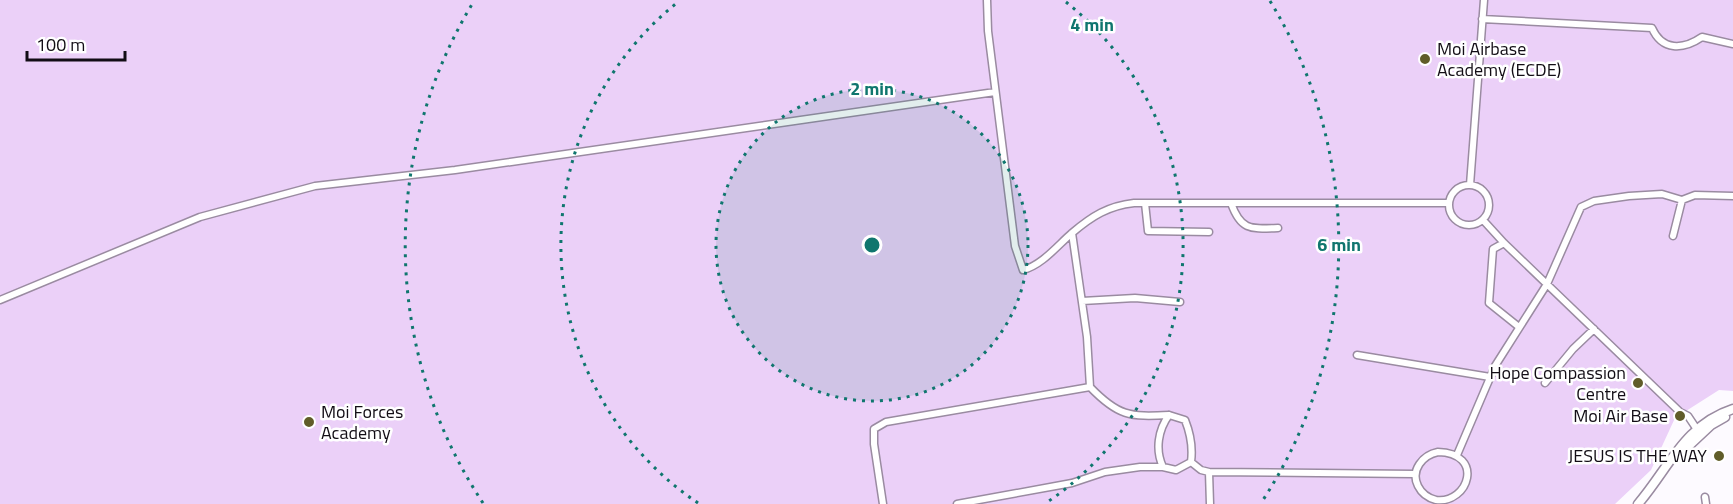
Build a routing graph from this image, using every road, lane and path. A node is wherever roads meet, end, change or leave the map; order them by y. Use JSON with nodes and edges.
{"nodes":[{"id":1,"x":987,"y":0,"type":"edge"},
{"id":2,"x":1484,"y":0,"type":"edge"},
{"id":3,"x":1482,"y":19,"type":"junction"},
{"id":4,"x":1733,"y":44,"type":"edge"},
{"id":5,"x":995,"y":92,"type":"junction"},
{"id":6,"x":1470,"y":185,"type":"junction"},
{"id":7,"x":1733,"y":196,"type":"edge"},
{"id":8,"x":1682,"y":200,"type":"junction"},
{"id":9,"x":1145,"y":203,"type":"junction"},
{"id":10,"x":1231,"y":203,"type":"junction"},
{"id":11,"x":1448,"y":203,"type":"junction"},
{"id":12,"x":1483,"y":220,"type":"junction"},
{"id":13,"x":1278,"y":228,"type":"dead end"},
{"id":14,"x":1209,"y":232,"type":"dead end"},
{"id":15,"x":1072,"y":233,"type":"junction"},
{"id":16,"x":1673,"y":236,"type":"dead end"},
{"id":17,"x":1504,"y":243,"type":"junction"},
{"id":18,"x":1547,"y":284,"type":"junction"},
{"id":19,"x":0,"y":300,"type":"edge"},
{"id":20,"x":1082,"y":301,"type":"junction"},
{"id":21,"x":1180,"y":302,"type":"dead end"},
{"id":22,"x":1519,"y":327,"type":"junction"},
{"id":23,"x":1594,"y":329,"type":"junction"},
{"id":24,"x":1357,"y":355,"type":"dead end"},
{"id":25,"x":1490,"y":377,"type":"junction"},
{"id":26,"x":1545,"y":383,"type":"dead end"},
{"id":27,"x":1090,"y":387,"type":"junction"},
{"id":28,"x":1733,"y":411,"type":"edge"},
{"id":29,"x":1169,"y":415,"type":"junction"},
{"id":30,"x":1696,"y":428,"type":"junction"},
{"id":31,"x":1457,"y":455,"type":"junction"},
{"id":32,"x":1191,"y":462,"type":"junction"},
{"id":33,"x":1163,"y":467,"type":"junction"},
{"id":34,"x":1209,"y":472,"type":"junction"},
{"id":35,"x":1415,"y":474,"type":"junction"},
{"id":36,"x":1661,"y":474,"type":"junction"},
{"id":37,"x":1445,"y":503,"type":"edge"},
{"id":38,"x":883,"y":504,"type":"edge"},
{"id":39,"x":957,"y":504,"type":"edge"},
{"id":40,"x":1210,"y":504,"type":"edge"},
{"id":41,"x":1638,"y":504,"type":"edge"}],
"edges":[{"from":1,"to":5,"type":"street"},
{"from":2,"to":3,"type":"street"},
{"from":3,"to":4,"type":"street"},
{"from":3,"to":6,"type":"street"},
{"from":5,"to":15,"type":"street"},
{"from":5,"to":19,"type":"street"},
{"from":6,"to":11,"type":"street"},
{"from":6,"to":12,"type":"street"},
{"from":7,"to":8,"type":"street"},
{"from":8,"to":16,"type":"street"},
{"from":8,"to":18,"type":"street"},
{"from":9,"to":10,"type":"street"},
{"from":9,"to":14,"type":"street"},
{"from":9,"to":15,"type":"street"},
{"from":10,"to":11,"type":"street"},
{"from":10,"to":13,"type":"street"},
{"from":11,"to":12,"type":"street"},
{"from":12,"to":17,"type":"street"},
{"from":15,"to":20,"type":"street"},
{"from":17,"to":18,"type":"street"},
{"from":17,"to":22,"type":"street"},
{"from":18,"to":22,"type":"street"},
{"from":18,"to":23,"type":"street"},
{"from":20,"to":21,"type":"street"},
{"from":20,"to":27,"type":"street"},
{"from":22,"to":25,"type":"street"},
{"from":23,"to":26,"type":"street"},
{"from":23,"to":30,"type":"street"},
{"from":24,"to":25,"type":"street"},
{"from":25,"to":31,"type":"street"},
{"from":27,"to":29,"type":"street"},
{"from":27,"to":38,"type":"street"},
{"from":28,"to":30,"type":"main road"},
{"from":28,"to":36,"type":"main road"},
{"from":29,"to":32,"type":"street"},
{"from":29,"to":33,"type":"street"},
{"from":30,"to":36,"type":"main road"},
{"from":31,"to":35,"type":"street"},
{"from":31,"to":37,"type":"street"},
{"from":32,"to":33,"type":"street"},
{"from":32,"to":34,"type":"street"},
{"from":33,"to":39,"type":"street"},
{"from":34,"to":35,"type":"street"},
{"from":34,"to":40,"type":"street"},
{"from":35,"to":37,"type":"street"},
{"from":36,"to":41,"type":"main road"}]}
